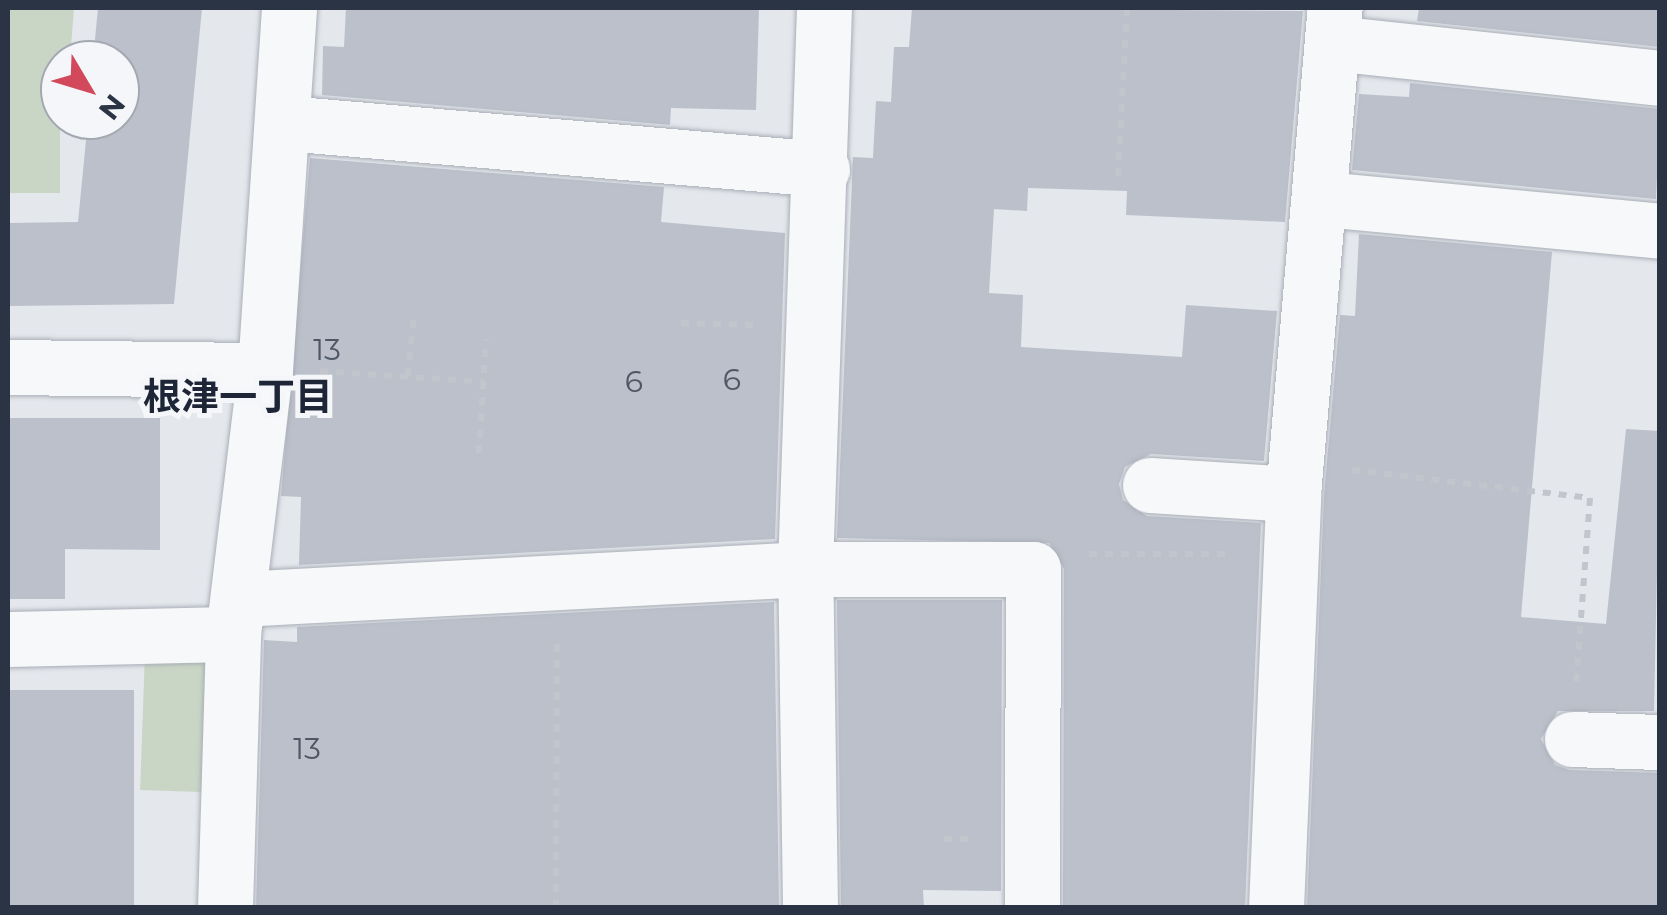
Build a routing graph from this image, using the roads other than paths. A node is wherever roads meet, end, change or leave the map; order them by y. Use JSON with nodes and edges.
{"nodes":[{"id":1,"x":289,"y":8,"type":"edge"},
{"id":2,"x":824,"y":8,"type":"edge"},
{"id":3,"x":1334,"y":25,"type":"edge"},
{"id":4,"x":1660,"y":78,"type":"edge"},
{"id":5,"x":284,"y":124,"type":"junction"},
{"id":6,"x":822,"y":169,"type":"junction"},
{"id":7,"x":1323,"y":199,"type":"junction"},
{"id":8,"x":1660,"y":231,"type":"edge"},
{"id":9,"x":8,"y":367,"type":"edge"},
{"id":10,"x":265,"y":370,"type":"junction"},
{"id":11,"x":1294,"y":479,"type":"junction"},
{"id":12,"x":1150,"y":486,"type":"dead end"},
{"id":13,"x":805,"y":569,"type":"junction"},
{"id":14,"x":236,"y":617,"type":"junction"},
{"id":15,"x":8,"y":639,"type":"edge"},
{"id":16,"x":1572,"y":740,"type":"road end"},
{"id":17,"x":1660,"y":742,"type":"edge"},
{"id":18,"x":225,"y":908,"type":"edge"},
{"id":19,"x":810,"y":908,"type":"edge"},
{"id":20,"x":1032,"y":908,"type":"edge"},
{"id":21,"x":1276,"y":908,"type":"edge"}],
"edges":[{"from":1,"to":5,"type":"street"},
{"from":2,"to":6,"type":"street"},
{"from":3,"to":4,"type":"street"},
{"from":3,"to":7,"type":"street"},
{"from":5,"to":6,"type":"street"},
{"from":5,"to":10,"type":"street"},
{"from":6,"to":13,"type":"street"},
{"from":7,"to":8,"type":"street"},
{"from":7,"to":11,"type":"street"},
{"from":9,"to":10,"type":"street"},
{"from":10,"to":14,"type":"street"},
{"from":11,"to":12,"type":"street"},
{"from":11,"to":21,"type":"street"},
{"from":13,"to":14,"type":"street"},
{"from":13,"to":19,"type":"street"},
{"from":13,"to":20,"type":"street"},
{"from":14,"to":15,"type":"street"},
{"from":14,"to":18,"type":"street"},
{"from":16,"to":17,"type":"street"}]}
